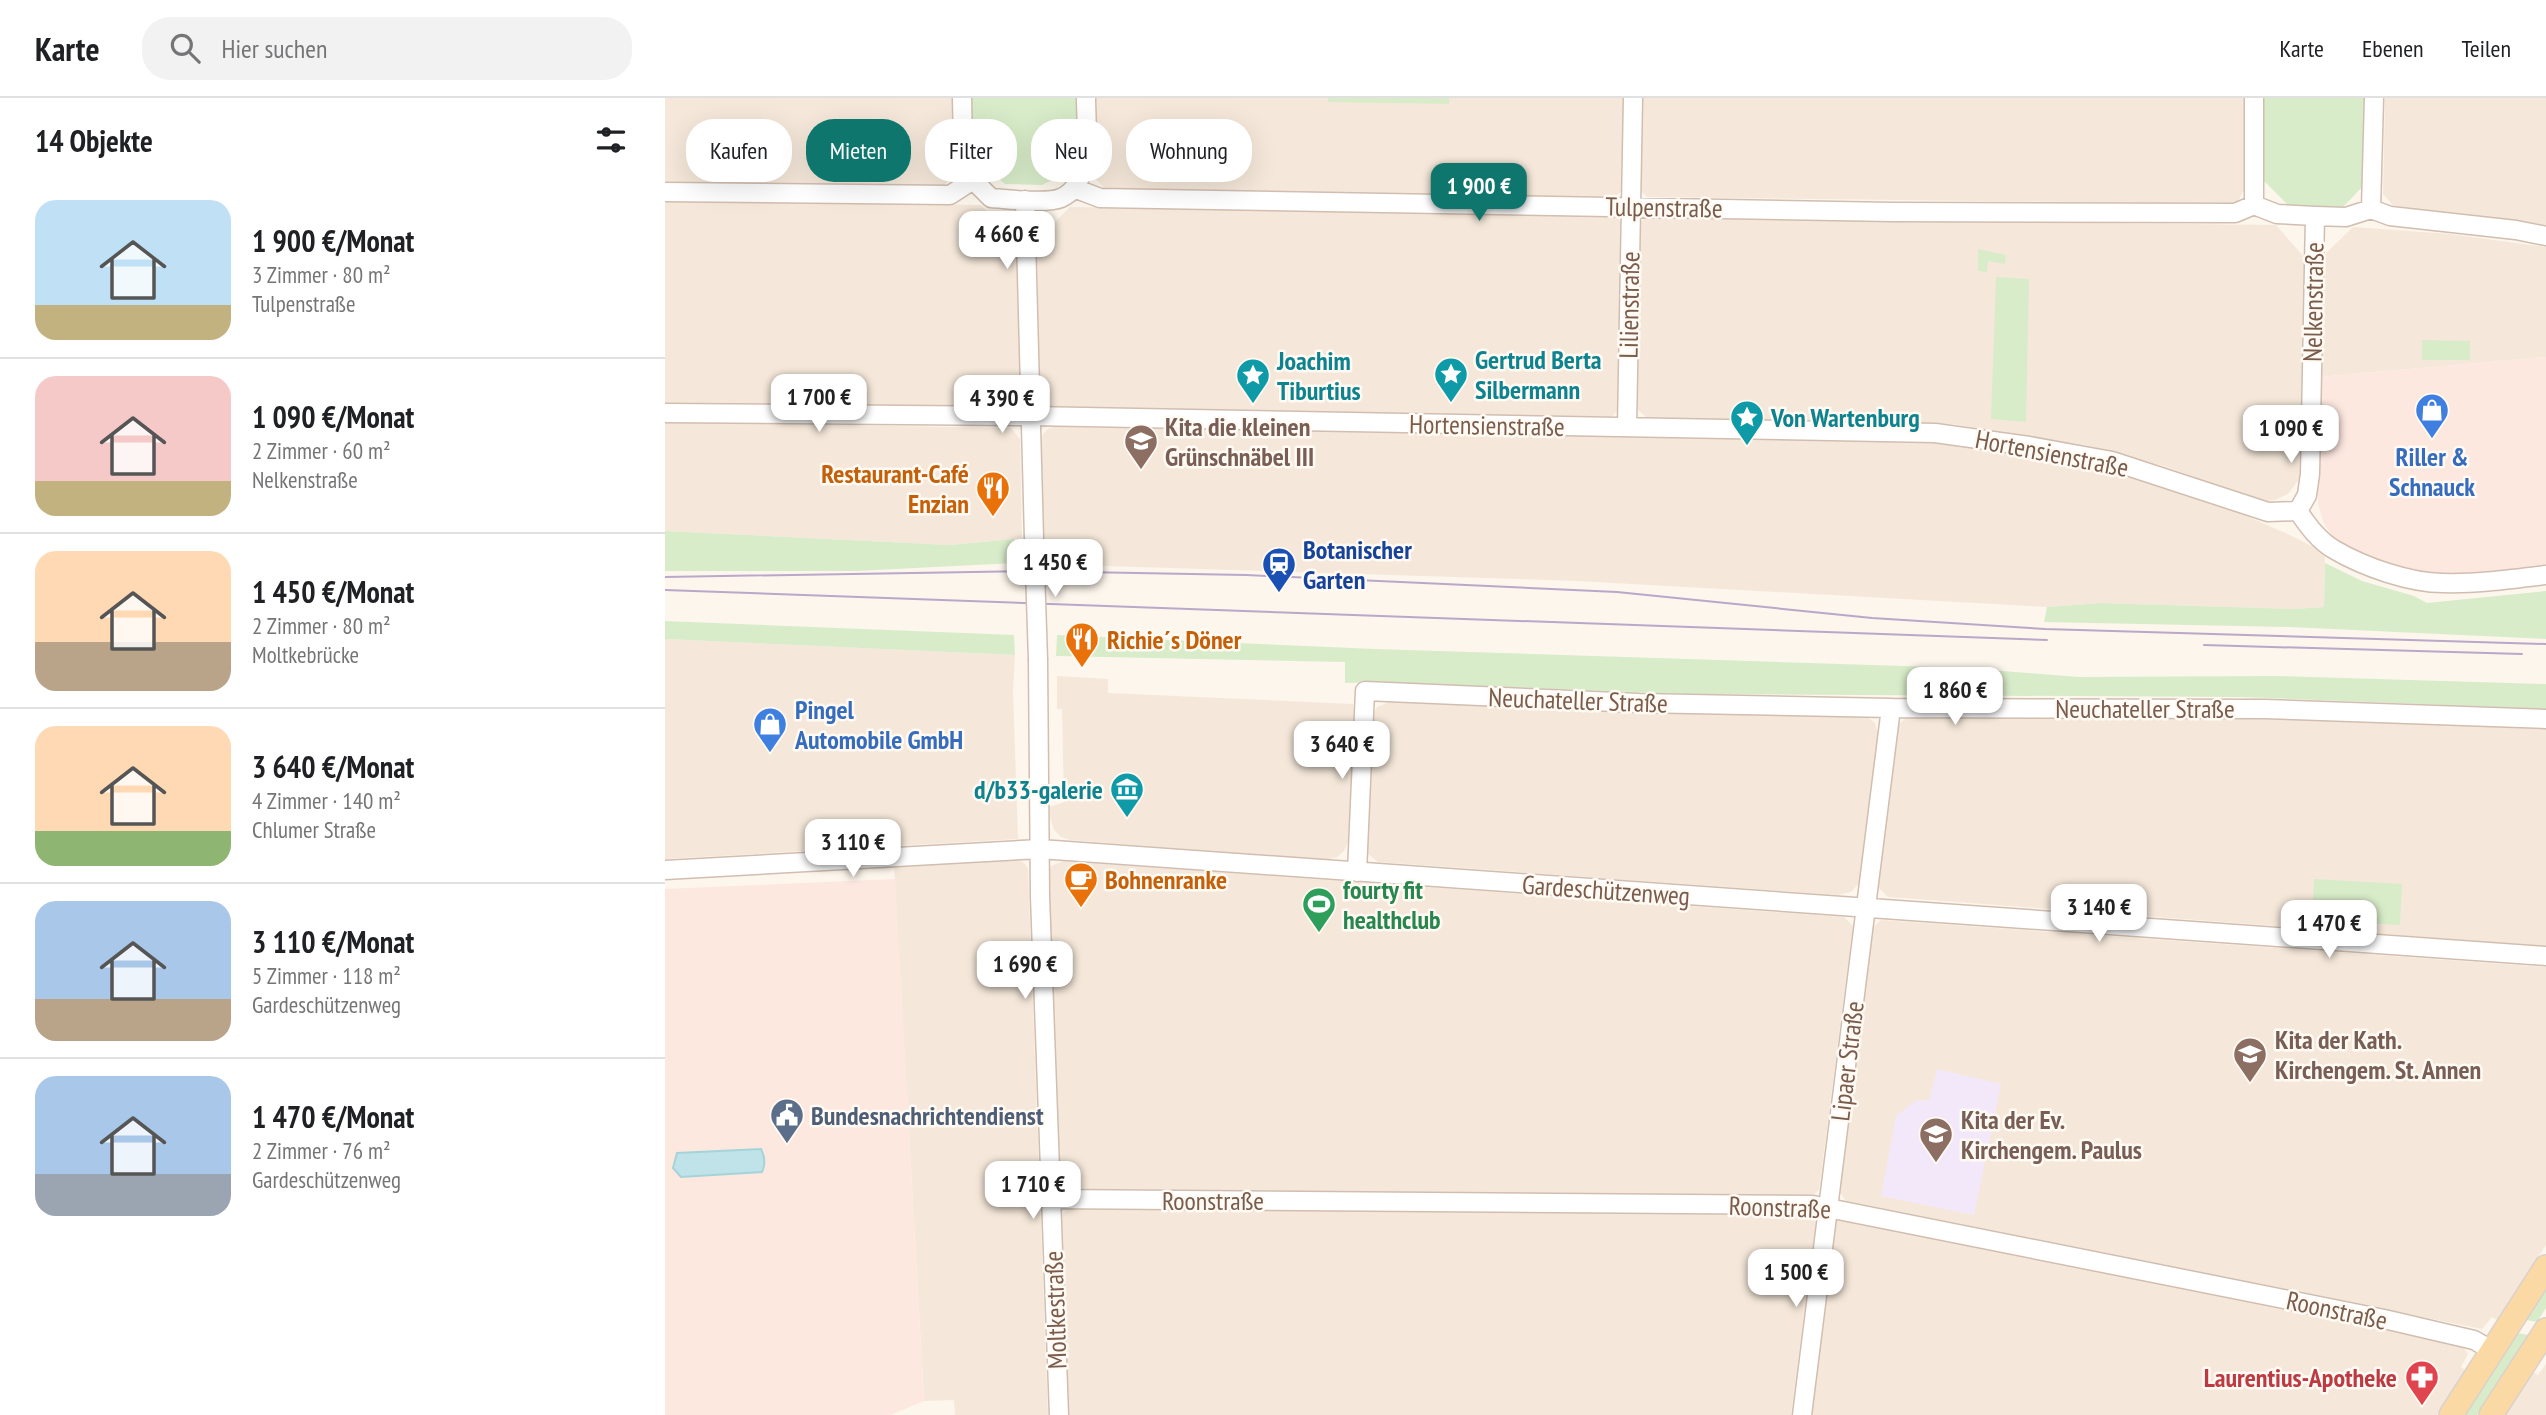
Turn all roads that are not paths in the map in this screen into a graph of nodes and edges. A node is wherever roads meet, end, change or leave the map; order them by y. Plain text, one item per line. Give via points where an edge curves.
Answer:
1 (962, 98) edge
2 (1086, 98) edge
3 (1633, 98) edge
4 (2254, 98) edge
5 (2374, 98) edge
6 (962, 119) edge
7 (970, 182) edge
8 (975, 182) edge
9 (1074, 188) junction
10 (665, 192) edge
11 (1025, 200) junction
12 (2253, 205) junction
13 (1630, 206) junction
14 (2371, 209) junction
15 (2315, 216) junction
16 (2546, 236) edge
17 (665, 413) edge
18 (1030, 416) junction
19 (1627, 427) junction
20 (2298, 511) junction
21 (2546, 575) edge
22 (1891, 708) junction
23 (2546, 719) edge
24 (1040, 849) junction
25 (665, 870) edge
26 (1357, 872) junction
27 (1866, 908) junction
28 (2546, 956) edge
29 (1051, 1199) junction
30 (1828, 1207) junction
31 (2546, 1268) edge
32 (2544, 1339) edge
33 (2493, 1351) junction
34 (1059, 1415) edge
35 (1801, 1415) edge
36 (2451, 1415) edge
37 (2491, 1415) edge

1 - 6 street
2 - 9 street via 1087,159
3 - 13 street, Lilienstraße
4 - 12 street
5 - 14 street
7 - 10 street via 950,195
8 - 11 street via 991,198
9 - 11 street via 1061,198
9 - 13 street, Tulpenstraße via 1100,198
11 - 18 street, Moltkestraße
12 - 13 street, Tulpenstraße via 2235,213 2154,214
12 - 15 street via 2277,214
13 - 19 street, Lilienstraße
14 - 15 street via 2346,216
14 - 16 street via 2390,216
15 - 20 street, Nelkenstraße via 2311,474
17 - 18 street, Hortensienstraße
18 - 19 street, Hortensienstraße
18 - 24 street, Moltkestraße, bridge
19 - 20 street, Hortensienstraße via 1935,433 2112,461 2268,512
20 - 21 street via 2334,550 2410,579 2441,583
22 - 23 street, Neuchateller Straße via 2245,708
22 - 26 street, Neuchateller Straße via 1366,691
22 - 27 street, Lipaer Straße
24 - 25 street, Gardeschützenweg
24 - 26 street, Gardeschützenweg
24 - 29 street, Moltkestraße
26 - 27 street, Gardeschützenweg
27 - 28 street, Gardeschützenweg
27 - 30 street, Lipaer Straße
29 - 30 street, Roonstraße
29 - 34 street, Moltkestraße
30 - 33 street, Roonstraße via 2384,1319 2474,1340
30 - 35 street, Lipaer Straße
31 - 33 main road
32 - 37 main road
33 - 36 main road

